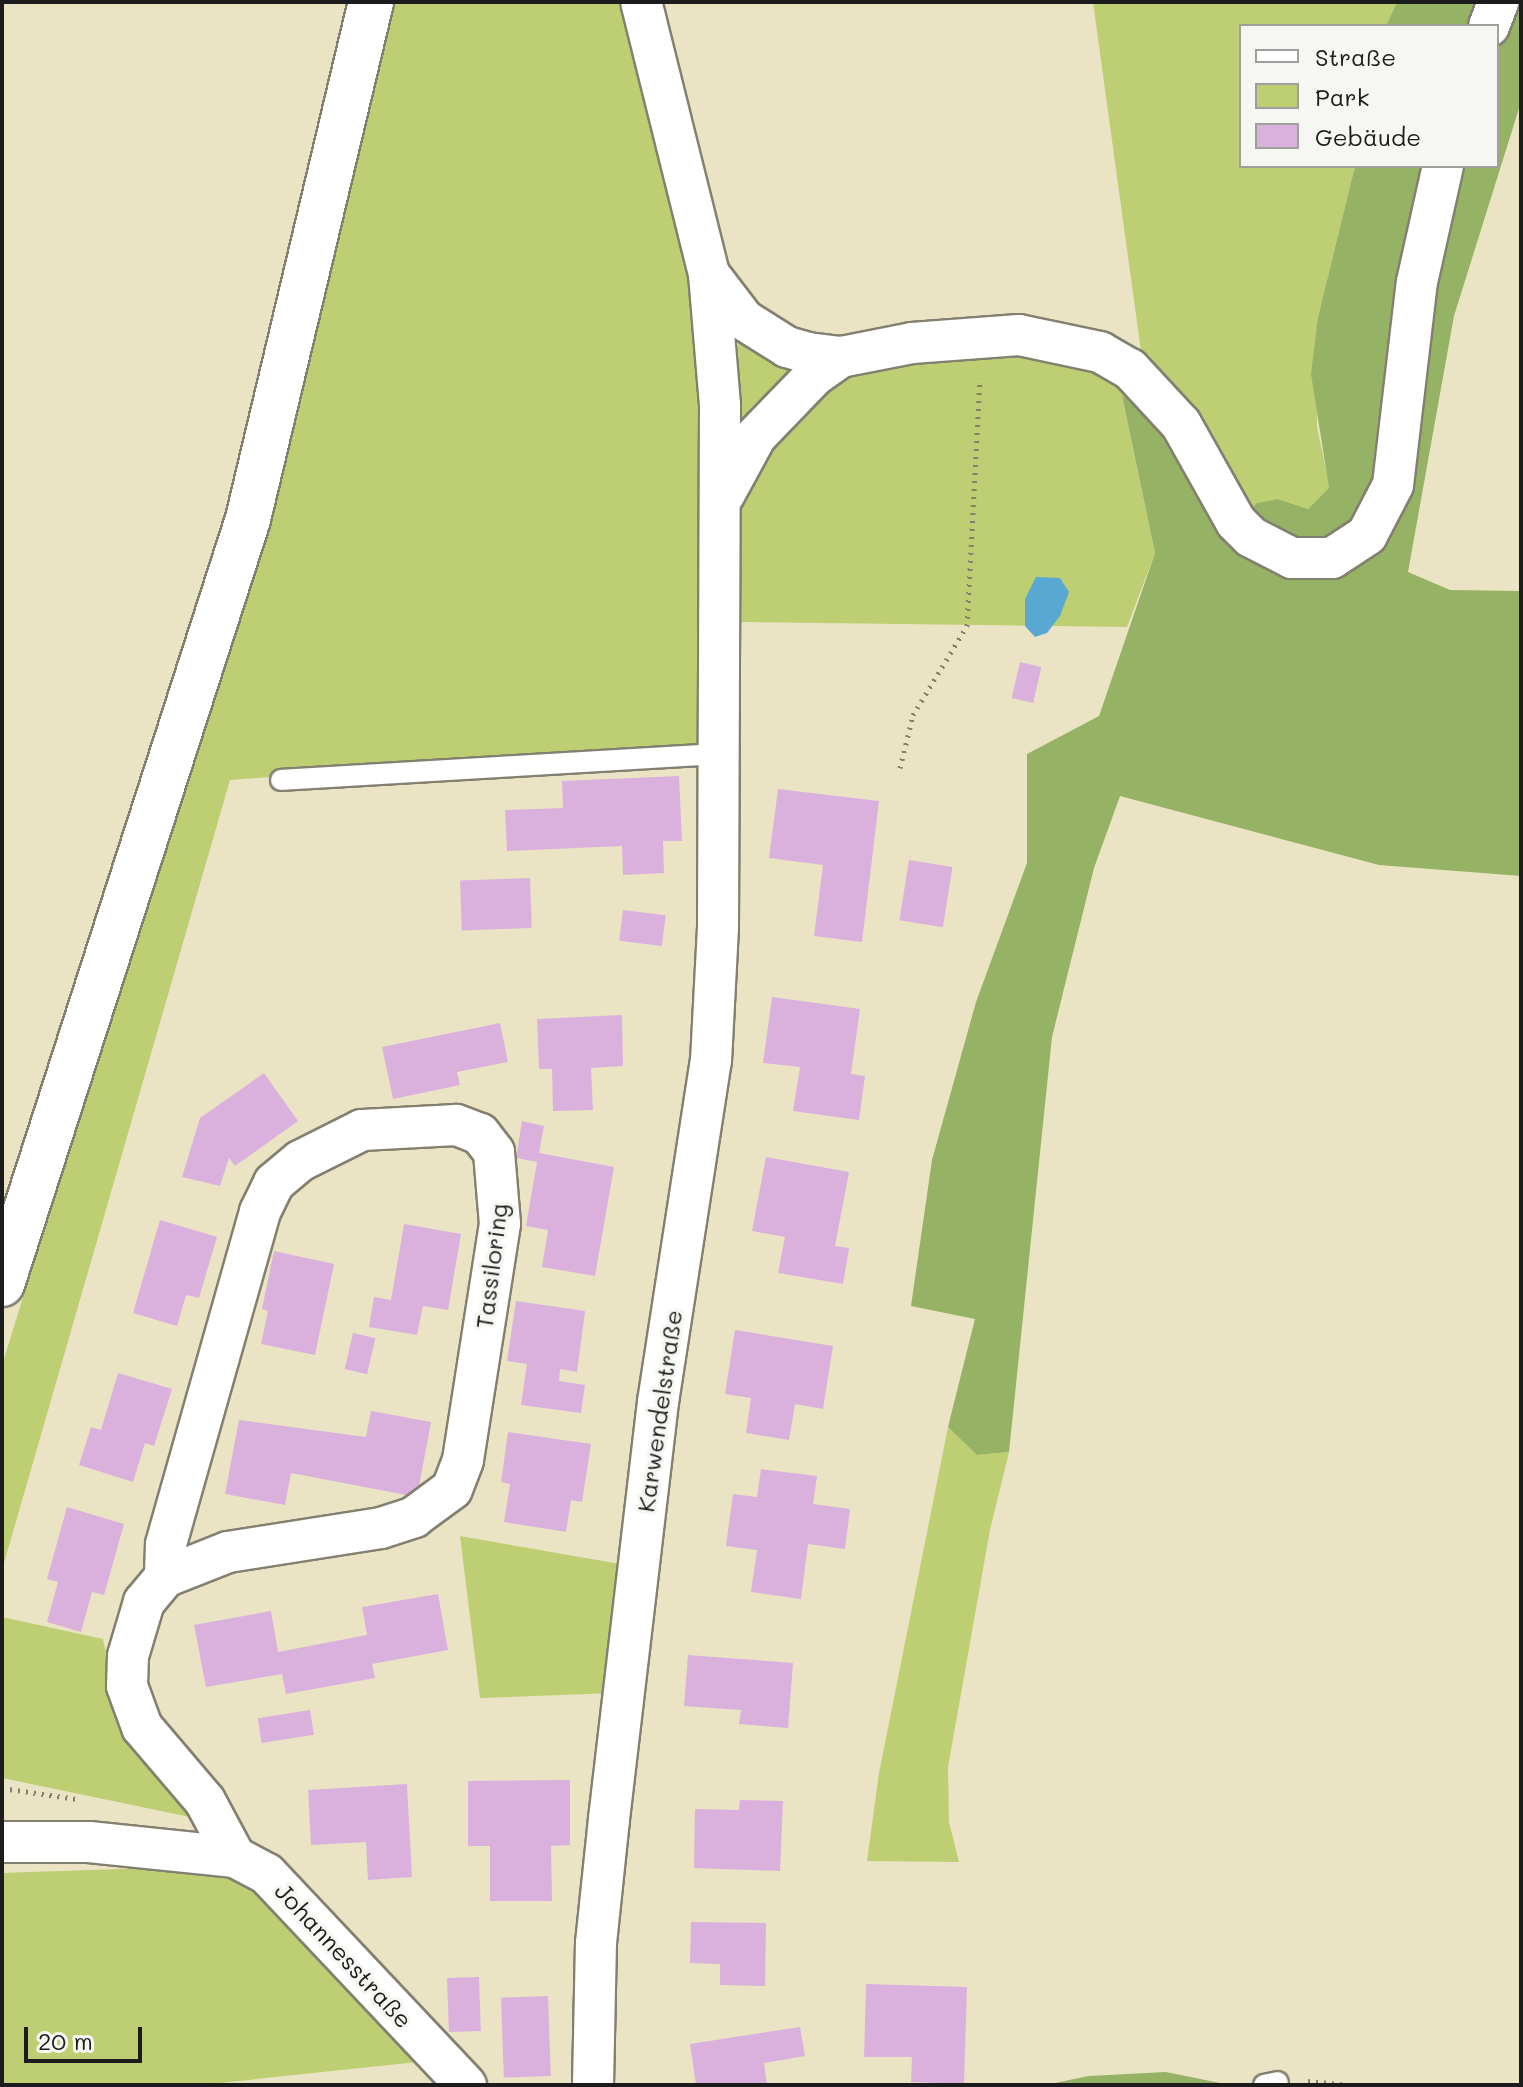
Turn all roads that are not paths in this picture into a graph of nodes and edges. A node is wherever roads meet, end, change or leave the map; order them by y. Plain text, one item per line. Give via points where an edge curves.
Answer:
1 (371, 2) edge
2 (641, 2) edge
3 (1498, 2) edge
4 (1490, 24) edge
5 (1443, 168) edge
6 (709, 274) junction
7 (841, 357) junction
8 (720, 503) junction
9 (717, 745) junction
10 (281, 780) dead end
11 (2, 1284) edge
12 (165, 1577) junction
13 (6, 1840) edge
14 (235, 1857) junction
15 (466, 2085) edge
16 (593, 2085) edge

1 - 11 street via 248,519
2 - 6 street
3 - 4 street
5 - 7 street via 1417,282 1393,485 1367,535 1332,558 1292,558 1251,537 1236,522 1181,424 1130,369 1066,342 1019,335 971,338
6 - 7 street via 725,301 769,338 808,353
6 - 8 street, Karwendelstraße via 720,405
7 - 8 street via 815,375 756,436
8 - 9 street, Karwendelstraße
9 - 10 lane
9 - 16 street, Karwendelstraße via 718,927 711,1061 658,1402 609,1819 596,1943
12 - 12 street, Tassiloring via 166,1545 260,1212 274,1183 335,1139 362,1130 456,1125 480,1134 494,1152 500,1224 463,1460 452,1489 414,1517 381,1528 228,1552
12 - 14 street, Tassiloring via 133,1625 127,1686 142,1727 205,1801
13 - 14 street, Johannesstraße
14 - 15 street, Johannesstraße via 267,1874

